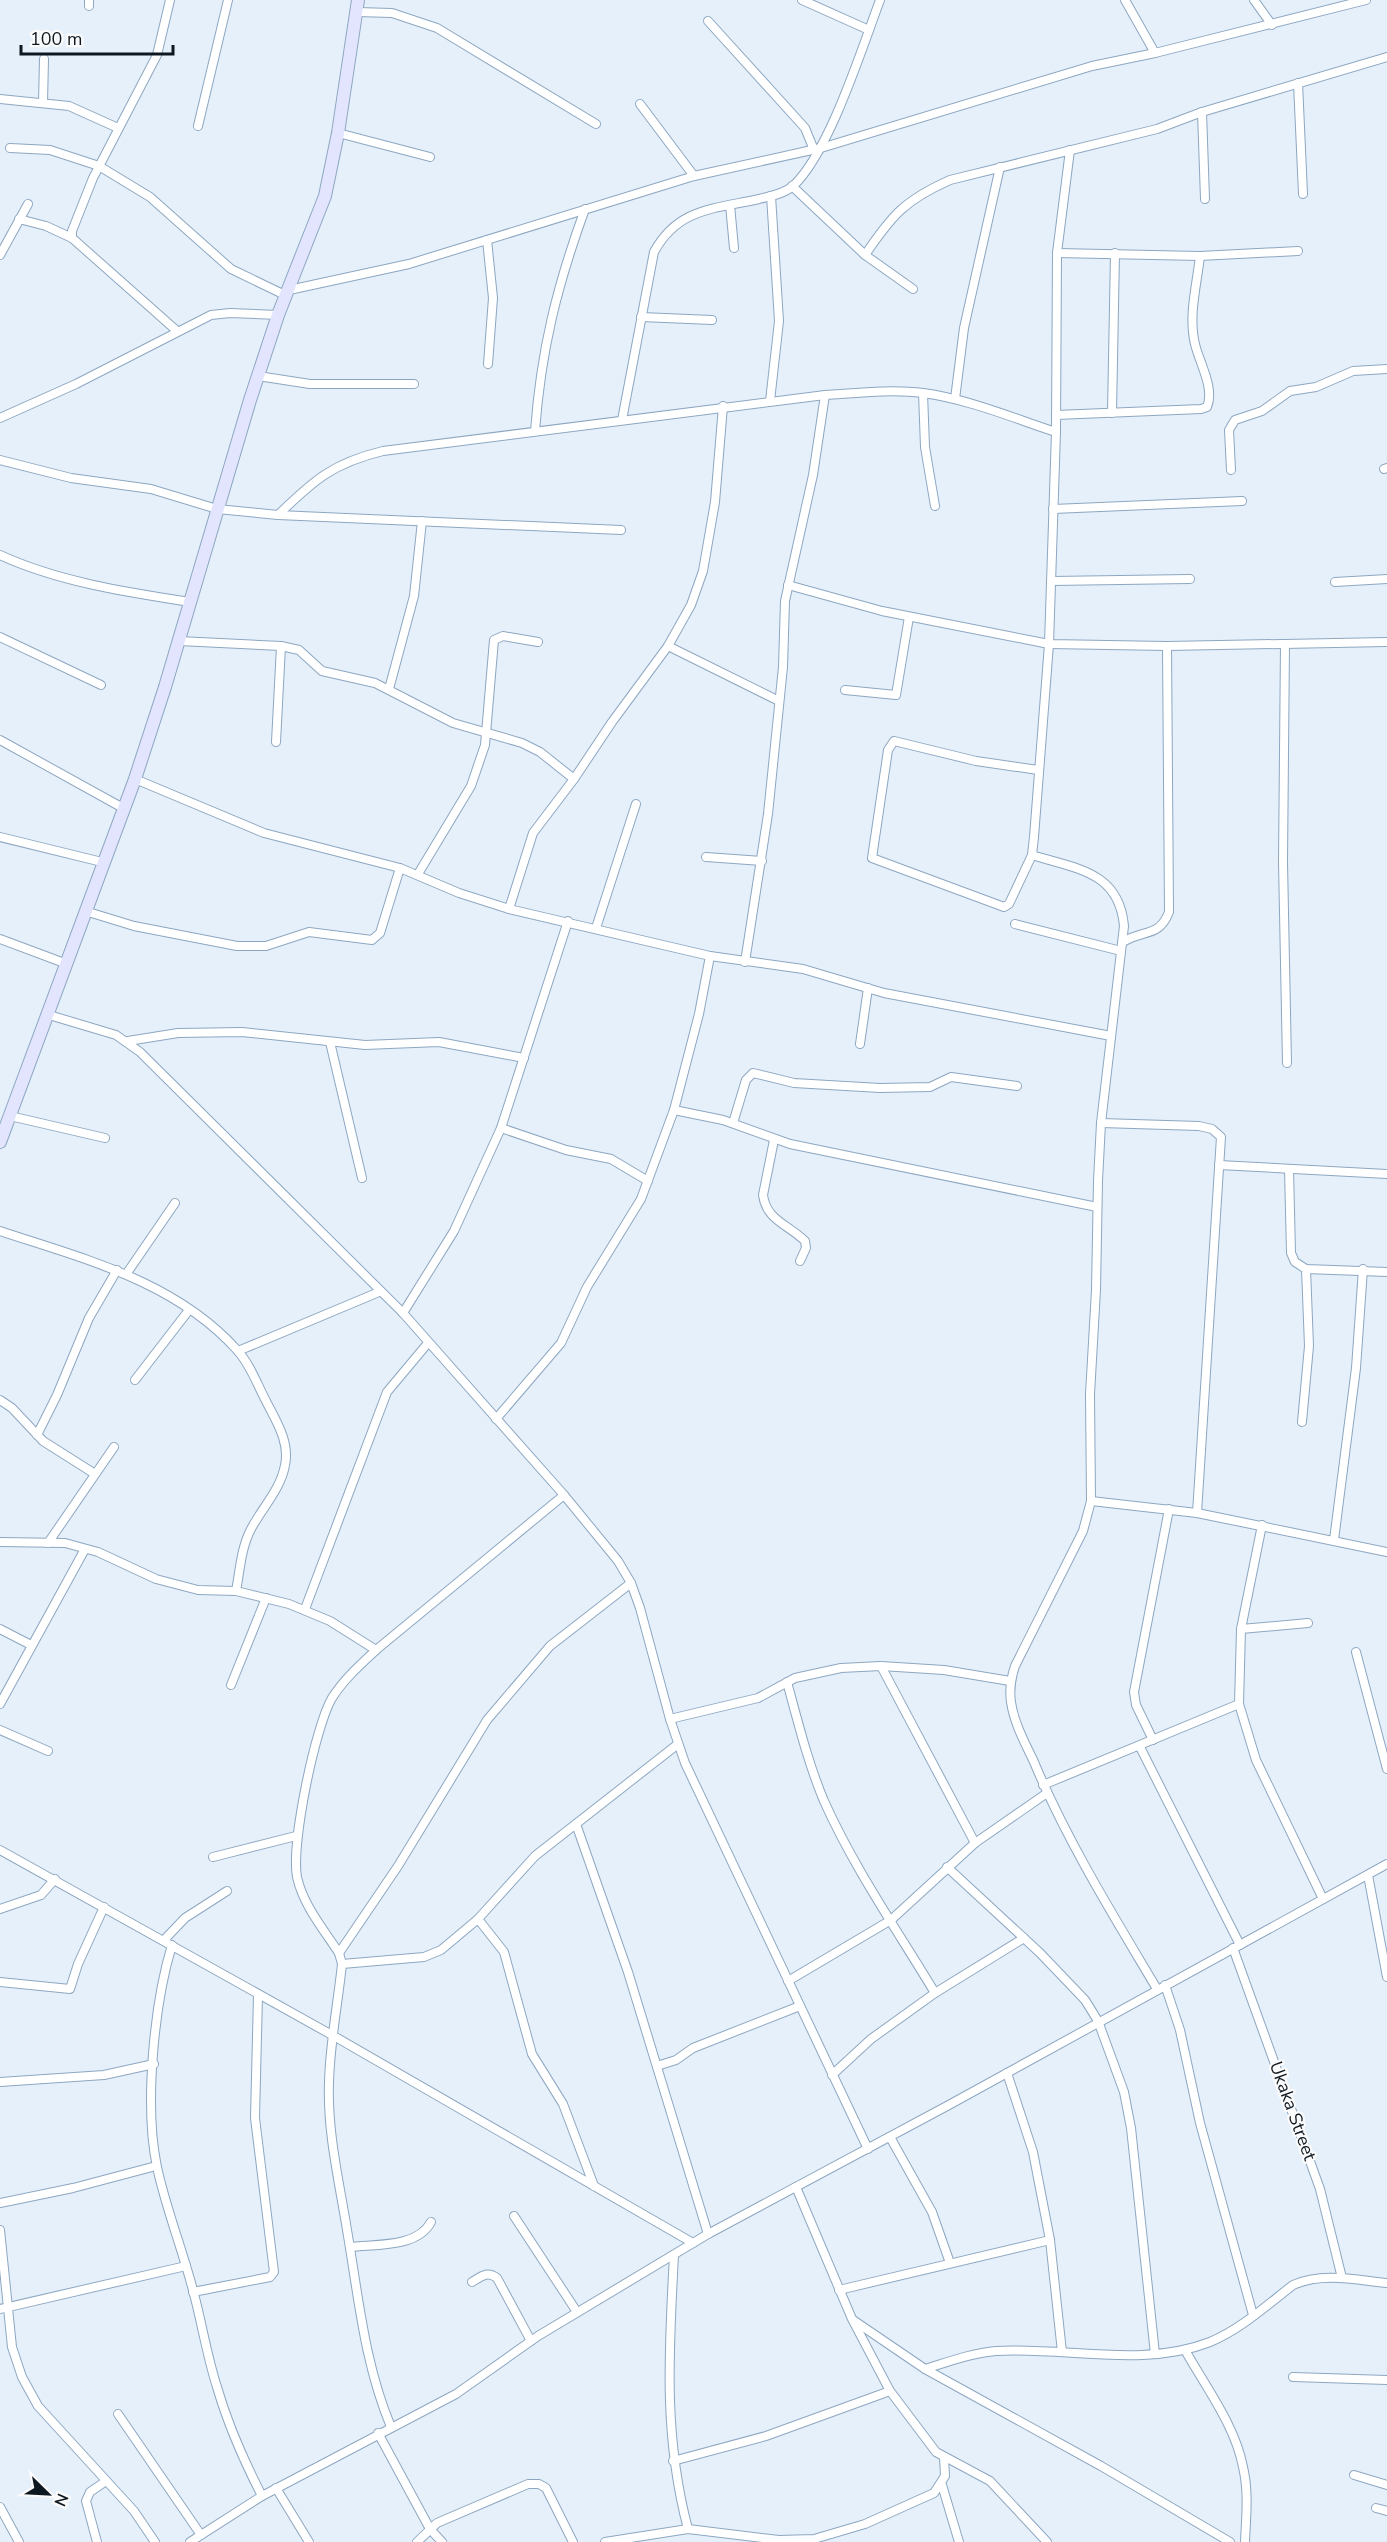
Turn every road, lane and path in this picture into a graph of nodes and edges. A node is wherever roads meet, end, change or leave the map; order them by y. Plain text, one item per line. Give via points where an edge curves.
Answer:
1 (170, 0) edge
2 (228, 0) edge
3 (802, 0) edge
4 (880, 0) edge
5 (1125, 0) edge
6 (1254, 0) edge
7 (1366, 0) edge
8 (357, 6) edge
9 (708, 21) dead end
10 (1272, 25) junction
11 (869, 30) junction
12 (1155, 53) junction
13 (1387, 57) edge
14 (44, 59) dead end
15 (1298, 83) junction
16 (0, 99) edge
17 (43, 103) junction
18 (640, 104) dead end
19 (1202, 112) junction
20 (596, 124) dead end
21 (198, 126) dead end
22 (118, 128) junction
23 (338, 133) junction
24 (10, 148) dead end
25 (818, 149) junction
26 (1070, 150) junction
27 (430, 157) dead end
28 (99, 166) junction
29 (1000, 167) junction
30 (694, 176) junction
31 (792, 186) junction
32 (1303, 194) dead end
33 (771, 196) junction
34 (1205, 199) dead end
35 (28, 204) dead end
36 (730, 205) junction
37 (585, 209) junction
38 (19, 219) junction
39 (72, 238) junction
40 (487, 240) junction
41 (3, 241) edge
42 (734, 248) dead end
43 (1298, 251) dead end
44 (1115, 253) junction
45 (1057, 254) junction
46 (0, 255) edge
47 (865, 255) junction
48 (1200, 256) junction
49 (913, 289) dead end
50 (288, 293) junction
51 (278, 315) junction
52 (641, 317) junction
53 (712, 320) dead end
54 (177, 331) junction
55 (488, 364) dead end
56 (1387, 369) edge
57 (258, 376) junction
58 (414, 384) dead end
59 (923, 393) junction
60 (825, 394) junction
61 (955, 399) junction
62 (770, 401) junction
63 (723, 406) junction
64 (1112, 413) junction
65 (1056, 415) junction
66 (0, 418) edge
67 (622, 420) junction
68 (535, 431) junction
69 (1056, 432) junction
70 (0, 460) edge
71 (1231, 470) dead end
72 (1242, 501) dead end
73 (935, 506) dead end
74 (217, 509) junction
75 (1053, 509) junction
76 (278, 514) junction
77 (422, 521) junction
78 (621, 530) dead end
79 (0, 555) edge
80 (1190, 579) dead end
81 (1387, 579) edge
82 (1051, 581) junction
83 (1335, 582) dead end
84 (788, 585) junction
85 (190, 602) junction
86 (909, 617) junction
87 (0, 637) edge
88 (179, 641) junction
89 (538, 642) dead end
90 (1387, 642) edge
91 (1049, 644) junction
92 (1285, 644) junction
93 (281, 645) junction
94 (668, 646) junction
95 (1167, 646) junction
96 (101, 685) dead end
97 (389, 689) junction
98 (845, 690) dead end
99 (779, 701) junction
100 (487, 732) junction
101 (0, 740) edge
102 (276, 742) dead end
103 (1038, 770) junction
104 (135, 778) junction
105 (574, 779) junction
106 (636, 804) dead end
107 (123, 808) junction
108 (0, 837) edge
109 (1032, 855) junction
110 (706, 857) dead end
111 (762, 861) junction
112 (102, 862) junction
113 (400, 868) junction
114 (418, 874) junction
115 (509, 909) junction
116 (85, 911) junction
117 (568, 921) junction
118 (1015, 924) dead end
119 (596, 928) junction
120 (0, 939) edge
121 (1122, 946) junction
122 (710, 956) junction
123 (745, 962) junction
124 (67, 964) junction
125 (867, 988) junction
126 (49, 1015) junction
127 (1111, 1036) junction
128 (128, 1041) junction
129 (330, 1042) junction
130 (861, 1044) dead end
131 (524, 1058) junction
132 (1287, 1063) dead end
133 (1017, 1086) dead end
134 (674, 1110) junction
135 (10, 1116) junction
136 (733, 1123) junction
137 (1101, 1123) junction
138 (501, 1128) junction
139 (105, 1138) dead end
140 (0, 1139) edge
141 (774, 1140) junction
142 (1219, 1165) junction
143 (1288, 1169) junction
144 (1387, 1174) edge
145 (362, 1178) dead end
146 (648, 1181) junction
147 (175, 1203) dead end
148 (1098, 1207) junction
149 (0, 1231) edge
150 (800, 1262) dead end
151 (1306, 1269) junction
152 (1362, 1269) junction
153 (117, 1270) junction
154 (1387, 1272) edge
155 (127, 1273) junction
156 (380, 1292) junction
157 (189, 1310) junction
158 (403, 1313) junction
159 (428, 1343) junction
160 (238, 1351) junction
161 (135, 1380) dead end
162 (0, 1400) edge
163 (496, 1419) junction
164 (1302, 1422) dead end
165 (37, 1435) junction
166 (114, 1447) dead end
167 (95, 1474) junction
168 (564, 1495) junction
169 (1091, 1500) junction
170 (1169, 1509) junction
171 (1197, 1513) junction
172 (1262, 1525) junction
173 (1334, 1540) junction
174 (0, 1542) edge
175 (48, 1543) junction
176 (85, 1549) junction
177 (1387, 1552) edge
178 (631, 1583) junction
179 (236, 1591) junction
180 (266, 1598) junction
181 (305, 1609) junction
182 (1308, 1623) dead end
183 (0, 1629) edge
184 (1241, 1629) junction
185 (31, 1645) junction
186 (376, 1650) junction
187 (1356, 1652) dead end
188 (880, 1666) junction
189 (1010, 1681) junction
190 (787, 1682) junction
191 (231, 1685) dead end
192 (0, 1704) edge
193 (1239, 1704) junction
194 (670, 1719) junction
195 (0, 1730) edge
196 (1153, 1740) junction
197 (678, 1744) junction
198 (1140, 1747) junction
199 (48, 1751) dead end
200 (1387, 1769) edge
201 (1045, 1789) junction
202 (576, 1824) junction
203 (296, 1836) junction
204 (975, 1843) junction
205 (0, 1850) edge
206 (213, 1857) dead end
207 (1387, 1864) edge
208 (947, 1868) junction
209 (1368, 1875) junction
210 (55, 1879) junction
211 (227, 1891) dead end
212 (1323, 1899) junction
213 (104, 1907) junction
214 (0, 1909) edge
215 (478, 1919) junction
216 (891, 1920) junction
217 (1024, 1938) junction
218 (168, 1943) junction
219 (1237, 1946) junction
220 (339, 1953) junction
221 (342, 1964) junction
222 (1387, 1977) edge
223 (788, 1981) junction
224 (0, 1982) edge
225 (1161, 1987) junction
226 (935, 1993) junction
227 (258, 1995) junction
228 (800, 2006) junction
229 (1098, 2021) junction
230 (332, 2035) junction
231 (154, 2064) junction
232 (657, 2066) junction
233 (1007, 2073) junction
234 (832, 2075) junction
235 (0, 2082) edge
236 (890, 2137) junction
237 (868, 2149) junction
238 (156, 2166) junction
239 (594, 2186) junction
240 (796, 2187) junction
241 (0, 2203) edge
242 (514, 2216) dead end
243 (431, 2222) dead end
244 (0, 2230) edge
245 (708, 2234) junction
246 (1050, 2240) junction
247 (693, 2243) junction
248 (350, 2247) junction
249 (674, 2254) junction
250 (950, 2263) junction
251 (186, 2266) junction
252 (1342, 2278) junction
253 (472, 2282) dead end
254 (1387, 2283) edge
255 (839, 2290) junction
256 (193, 2292) junction
257 (4, 2308) edge
258 (577, 2312) junction
259 (1253, 2315) junction
260 (852, 2319) junction
261 (531, 2341) junction
262 (1185, 2350) junction
263 (1062, 2352) junction
264 (1155, 2354) junction
265 (925, 2369) junction
266 (1293, 2377) dead end
267 (1387, 2380) edge
268 (890, 2391) junction
269 (118, 2414) dead end
270 (392, 2427) junction
271 (378, 2433) junction
272 (944, 2457) junction
273 (673, 2461) junction
274 (1354, 2475) dead end
275 (106, 2481) junction
276 (942, 2485) junction
277 (1387, 2485) edge
278 (276, 2488) junction
279 (262, 2496) junction
280 (0, 2507) edge
281 (1376, 2508) dead end
282 (1387, 2511) edge
283 (430, 2529) junction
284 (688, 2529) junction
285 (201, 2535) junction
286 (779, 2541) edge
287 (19, 2542) edge
288 (97, 2542) edge
289 (155, 2542) edge
290 (190, 2542) edge
291 (309, 2542) edge
292 (417, 2542) edge
293 (442, 2542) edge
294 (573, 2542) edge
295 (605, 2542) edge
296 (959, 2542) edge
297 (1047, 2542) edge
298 (1230, 2542) edge
299 (1245, 2542) edge

1 - 22 street via 157,55
2 - 21 street
3 - 11 street
4 - 11 street
5 - 12 street
6 - 10 street
7 - 10 street
8 - 20 street via 437,28
8 - 23 street
9 - 25 street via 805,128
10 - 12 street
11 - 25 street
12 - 25 street via 1081,69
13 - 15 street
14 - 17 street
15 - 19 street
15 - 32 street
16 - 17 street
17 - 22 street via 69,106
18 - 30 street
19 - 26 street via 1157,129
19 - 34 street
22 - 28 street
23 - 27 street
23 - 50 street via 325,196
24 - 28 street via 50,150
25 - 30 street
25 - 31 street
26 - 29 street
26 - 45 street
28 - 39 street
28 - 50 street via 150,197 231,269
29 - 47 street via 950,180 920,193 885,224
29 - 61 street via 966,318
30 - 37 street
31 - 33 street
31 - 47 street
33 - 36 street
33 - 62 street via 778,321
35 - 38 street
36 - 42 street
36 - 52 street via 694,214 675,223 663,236 654,252
37 - 40 street
37 - 68 street via 556,295 541,362
38 - 39 street
38 - 41 street
39 - 54 street
40 - 50 street
40 - 55 street via 493,298
41 - 46 street
43 - 48 street
44 - 45 street
44 - 48 street
44 - 64 street
45 - 65 street
47 - 49 street
48 - 64 street via 1192,325 1209,391 1207,407
50 - 51 street
51 - 54 street via 211,315
51 - 57 street
52 - 53 street
52 - 67 street
54 - 66 street via 76,384
56 - 71 street via 1353,370 1316,387 1290,391 1262,411 1235,420 1229,430
57 - 58 street via 310,384
57 - 74 street
59 - 60 street
59 - 61 street
59 - 73 street via 925,447
60 - 62 street
60 - 84 street via 813,475
61 - 69 street
62 - 63 street
63 - 67 street
63 - 94 street via 715,502 703,571 691,605
64 - 65 street
65 - 69 street
67 - 68 street
68 - 76 street via 356,458 310,484
69 - 75 street
70 - 74 street via 71,478 151,489
72 - 75 street
74 - 76 street
74 - 85 street
75 - 82 street
76 - 77 street
77 - 78 street
77 - 97 street via 414,596
79 - 85 street via 38,570
80 - 82 street
81 - 83 street
82 - 91 street
84 - 86 street
84 - 99 street
85 - 88 street
86 - 91 street
86 - 98 street via 896,694
87 - 96 street
88 - 93 street
88 - 104 street
89 - 100 street via 503,636 494,640
90 - 92 street
91 - 95 street
91 - 103 street
92 - 95 street
92 - 132 street via 1283,862
93 - 97 street via 299,650 322,671
93 - 102 street
94 - 99 street
94 - 105 street
95 - 121 street via 1169,912 1164,924 1154,932 1136,934
97 - 100 street via 437,717
99 - 111 street
100 - 105 street via 540,752
100 - 114 street via 471,786
101 - 107 street
103 - 109 street
103 - 109 street via 976,761 894,741 888,750 872,854 876,861 1005,907
104 - 107 street
104 - 113 street via 264,833
105 - 115 street via 534,833
106 - 119 street
107 - 112 street
108 - 112 street
109 - 121 street via 1095,875 1111,888 1122,906
110 - 111 street
111 - 123 street
112 - 116 street
113 - 114 street
113 - 116 street via 380,933 372,940 309,932 266,946 237,946 134,926
114 - 115 street via 459,893
115 - 117 street
116 - 124 street
117 - 119 street
117 - 131 street
118 - 121 street
119 - 122 street
120 - 124 street
121 - 127 street
122 - 123 street
122 - 134 street
123 - 125 street via 803,969
124 - 126 street
125 - 127 street
125 - 130 street
126 - 128 street
126 - 135 street
127 - 137 street
128 - 129 street via 166,1034 242,1032
128 - 156 street
129 - 131 street via 439,1042
129 - 145 street
131 - 138 street
133 - 136 street via 951,1077 930,1087 880,1088 794,1083 753,1073 746,1080
134 - 136 street
134 - 146 street
135 - 139 street
135 - 140 street
136 - 141 street
137 - 142 street via 1212,1129 1221,1137
137 - 148 street
138 - 146 street via 566,1150 611,1159
138 - 158 street via 454,1231
141 - 148 street
141 - 150 street via 764,1203 774,1219 805,1241
142 - 143 street
142 - 171 street
143 - 144 street
143 - 151 street via 1292,1253 1294,1262
146 - 163 street via 587,1287 561,1343
147 - 155 street
148 - 169 street via 1090,1394
149 - 153 street
151 - 152 street
151 - 164 street via 1310,1346
152 - 154 street
152 - 173 street via 1356,1368
153 - 155 street
153 - 165 street via 89,1318
155 - 157 street
156 - 158 street
156 - 160 street
157 - 160 street
157 - 161 street
158 - 159 street
159 - 163 street
159 - 181 street via 387,1392
160 - 179 street via 281,1430 286,1464 245,1544
162 - 165 street
163 - 168 street
165 - 167 street
166 - 167 street
167 - 175 street
168 - 178 street
168 - 186 street
169 - 170 street
169 - 189 street via 1083,1530
170 - 171 street
170 - 196 street via 1134,1692
171 - 172 street
172 - 173 street
172 - 184 street
173 - 177 street
174 - 175 street
175 - 176 street
176 - 179 street via 156,1579 198,1590
176 - 185 street
178 - 194 street
178 - 220 street via 550,1646 487,1720 398,1866
179 - 180 street
180 - 181 street
180 - 191 street
181 - 186 street
182 - 184 street
183 - 185 street
184 - 193 street
185 - 192 street
186 - 203 street via 349,1676 321,1720
187 - 200 street
188 - 189 street via 944,1670
188 - 190 street via 841,1668
188 - 204 street
189 - 201 street via 1014,1717
190 - 194 street via 758,1698
190 - 216 street via 824,1800 851,1856
193 - 196 street
193 - 212 street via 1256,1760
194 - 197 street
195 - 199 street
196 - 198 street
197 - 202 street
197 - 223 street
198 - 201 street
198 - 219 street, Ukaka Street
201 - 204 street
201 - 225 street via 1105,1900
202 - 215 street via 535,1856
202 - 232 street
203 - 206 street
203 - 220 street via 295,1860 304,1898
204 - 208 street
205 - 210 street
207 - 209 street
208 - 216 street
208 - 217 street
209 - 212 street
209 - 222 street
210 - 213 street
210 - 214 street via 41,1895
211 - 218 street via 185,1918
212 - 219 street
213 - 218 street
213 - 224 street via 70,1989
215 - 221 street via 441,1950 424,1957
215 - 239 street via 504,1952 532,2054 563,2104
216 - 223 street
216 - 226 street
217 - 226 street
217 - 229 street via 1074,1987
218 - 227 street
218 - 231 street
219 - 225 street
219 - 252 street, Ukaka Street via 1320,2188
220 - 221 street
221 - 230 street
223 - 228 street
225 - 229 street
225 - 259 street via 1180,2030 1200,2123
226 - 234 street via 871,2039
227 - 230 street
227 - 256 street via 255,2109 274,2272 270,2277
228 - 232 street
228 - 234 street
229 - 233 street
229 - 264 street via 1124,2092 1131,2128
230 - 239 street
230 - 248 street via 330,2129
231 - 235 street via 104,2075
231 - 238 street
232 - 245 street
233 - 236 street
233 - 246 street via 1033,2152
234 - 237 street
236 - 237 street
236 - 250 street via 932,2212
237 - 240 street
238 - 241 street
238 - 251 street
239 - 247 street
240 - 245 street
240 - 255 street
242 - 258 street
243 - 248 street via 426,2230 403,2241
244 - 257 street
245 - 247 street
246 - 250 street
246 - 263 street
247 - 249 street
248 - 270 street via 362,2329 380,2400
249 - 258 street
249 - 273 street via 669,2346
250 - 255 street
251 - 256 street
251 - 257 street
252 - 254 street
252 - 259 street via 1304,2280
253 - 261 street via 485,2274 497,2278
255 - 260 street
256 - 279 street via 217,2387 241,2454
257 - 275 street via 15,2361 38,2406
258 - 261 street
259 - 262 street via 1232,2331
260 - 265 street
260 - 268 street
261 - 270 street via 473,2383
262 - 264 street
262 - 299 street via 1238,2449 1247,2495
263 - 264 street
263 - 265 street via 996,2351
265 - 298 street
266 - 267 street
268 - 272 street
268 - 273 street via 766,2436
269 - 285 street
270 - 271 street
271 - 278 street
271 - 283 street
272 - 276 street
272 - 297 street via 990,2481
273 - 284 street
274 - 277 street
275 - 288 street via 90,2492 86,2501
275 - 289 street via 134,2511
276 - 286 street via 934,2493 865,2524 814,2539
276 - 296 street
278 - 279 street
278 - 291 street
279 - 285 street
280 - 287 street
281 - 282 street
283 - 292 street
283 - 293 street
283 - 294 street via 528,2484 539,2484 546,2488
284 - 286 street
284 - 295 street
285 - 290 street

